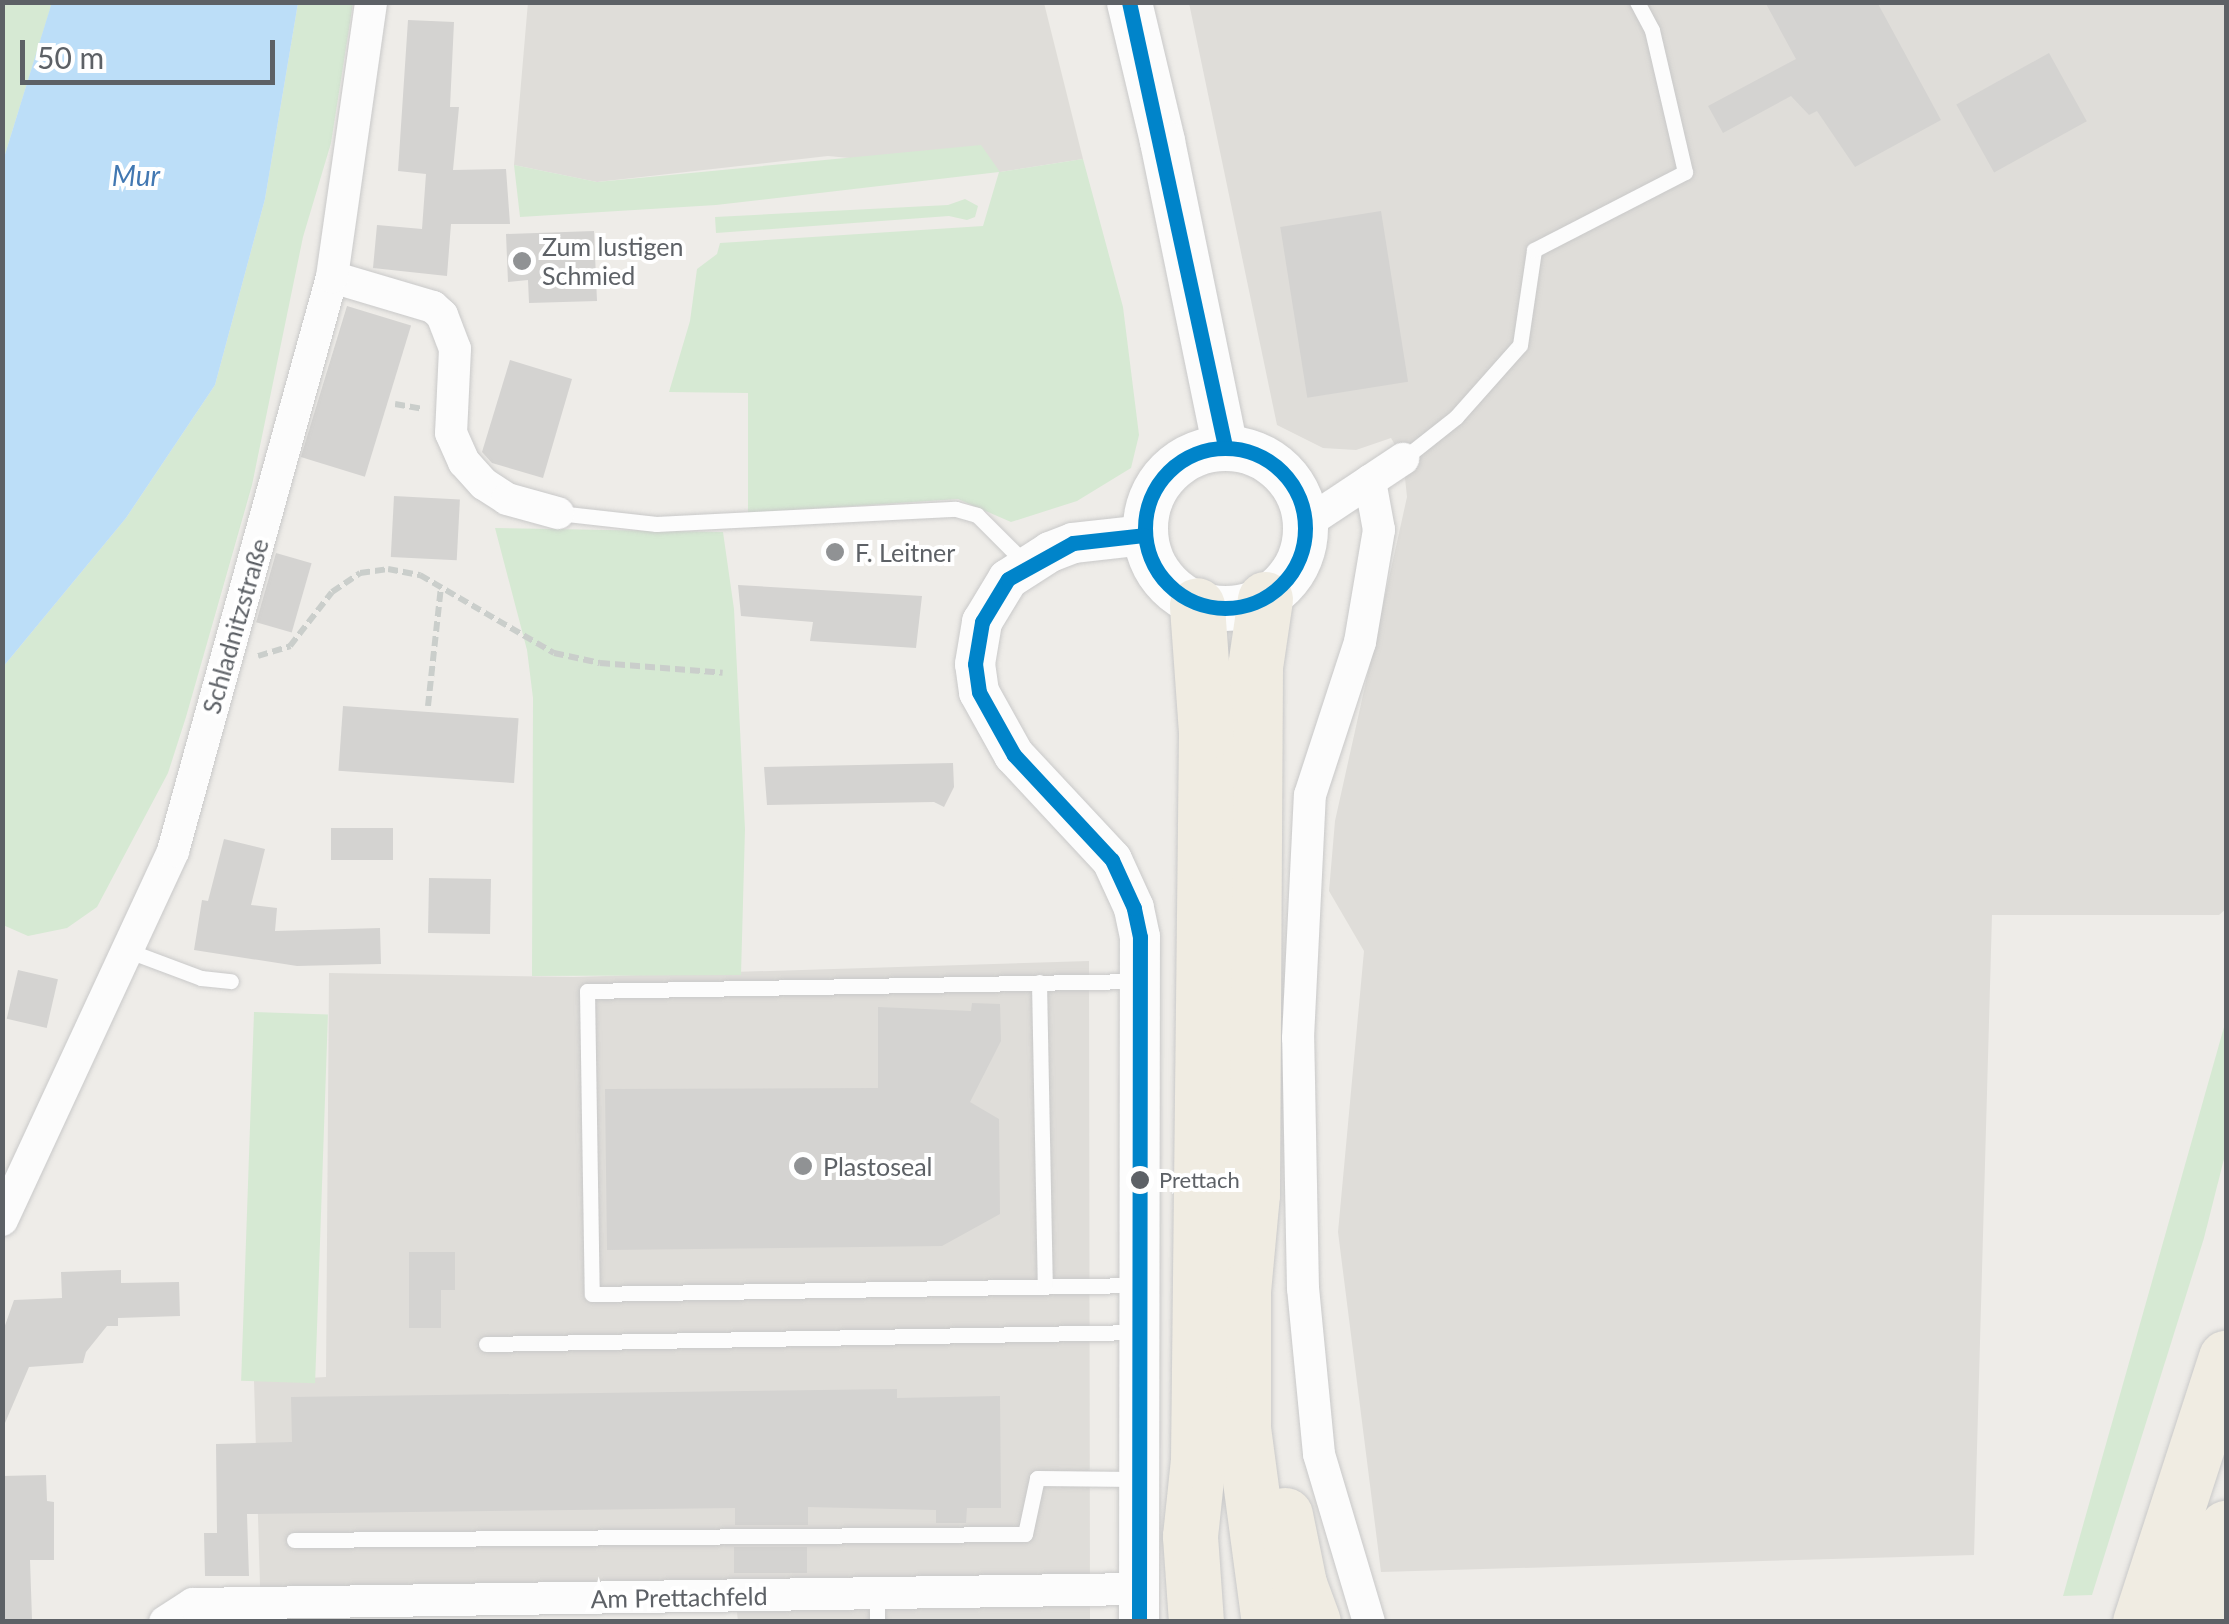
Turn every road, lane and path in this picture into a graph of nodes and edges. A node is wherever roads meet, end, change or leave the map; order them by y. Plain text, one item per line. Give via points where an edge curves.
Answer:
1 (370, 2) edge
2 (1129, 2) edge
3 (1638, 2) edge
4 (332, 277) junction
5 (1225, 447) junction
6 (1403, 459) joint
7 (1370, 481) junction
8 (558, 513) joint
9 (1305, 524) junction
10 (1144, 535) junction
11 (1026, 565) junction
12 (441, 587) junction
13 (1265, 599) junction
14 (1198, 604) junction
15 (228, 651) junction
16 (723, 673) dead end
17 (428, 706) dead end
18 (128, 950) junction
19 (231, 981) dead end
20 (1141, 981) junction
21 (1039, 982) junction
22 (1252, 1194) junction
23 (2, 1220) edge
24 (1139, 1285) junction
25 (1045, 1286) junction
26 (1139, 1332) junction
27 (486, 1344) dead end
28 (2226, 1358) edge
29 (1198, 1460) junction
30 (1136, 1479) junction
31 (2226, 1528) edge
32 (294, 1540) dead end
33 (1138, 1605) edge
34 (877, 1607) edge
35 (166, 1622) edge
36 (1196, 1622) edge
37 (1226, 1622) edge
38 (1269, 1622) edge
39 (1313, 1622) edge
40 (1368, 1622) edge
41 (2140, 1622) edge
42 (2196, 1622) edge

1 - 4 street, Schladnitzstraße
2 - 5 main road
3 - 6 lane via 1652,30 1685,172 1534,250 1520,345 1456,417
4 - 8 street via 442,315 454,348 450,432 464,462 507,499
4 - 15 street, Schladnitzstraße
5 - 9 main road via 1254,452 1279,468 1297,492
5 - 10 main road via 1196,452 1168,470 1148,501
6 - 7 street
7 - 9 street
7 - 40 street via 1380,530 1360,642 1310,795 1298,1038 1303,1288 1319,1454
8 - 11 lane via 656,524 956,508 977,514
9 - 13 main road via 1301,555
10 - 11 street via 1072,544
10 - 14 main road via 1151,562 1171,589
11 - 20 street via 1008,579 982,622 975,664 979,692 1014,755 1125,882 1140,938
12 - 15 path via 420,574 360,573 332,592 290,646 266,657
12 - 16 path via 554,654
12 - 17 path
13 - 14 main road via 1231,609
13 - 22 highway via 1255,666
14 - 29 highway via 1206,732
15 - 18 street, Schladnitzstraße via 173,851
18 - 19 lane via 200,978
18 - 23 street, Schladnitzstraße
20 - 21 lane
20 - 24 street
21 - 25 lane
21 - 25 lane via 587,990 592,1294
22 - 38 highway via 1242,1291 1244,1428
22 - 39 highway via 1278,1482
24 - 25 lane
24 - 26 street
26 - 27 lane
26 - 30 street
28 - 41 highway
29 - 36 highway via 1190,1536
29 - 37 highway
30 - 32 lane via 1037,1478 1024,1534
30 - 33 street
31 - 42 highway
33 - 34 street, Am Prettachfeld
34 - 35 street, Am Prettachfeld via 192,1604

